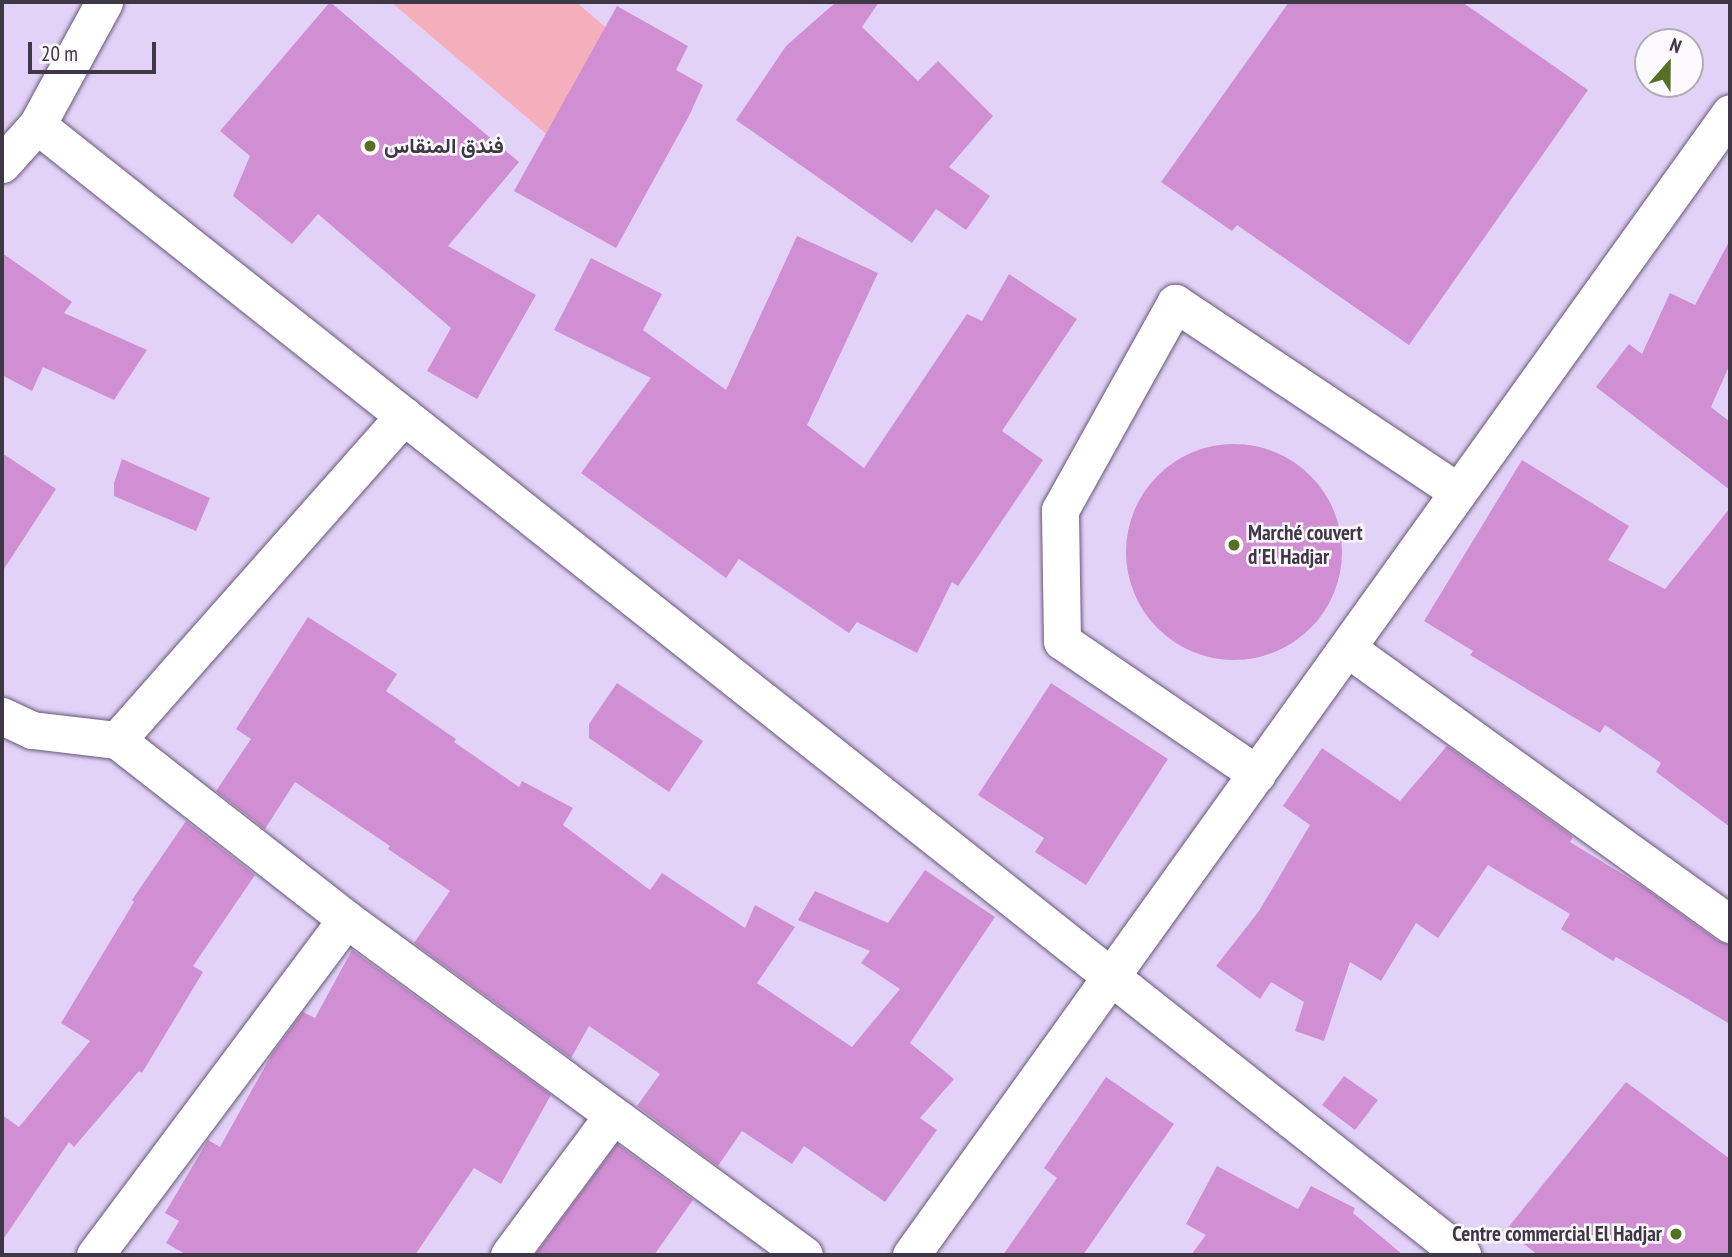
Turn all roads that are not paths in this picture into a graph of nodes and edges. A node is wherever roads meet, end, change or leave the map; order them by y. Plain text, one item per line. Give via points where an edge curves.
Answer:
1 (104, 2) edge
2 (1730, 113) edge
3 (37, 125) junction
4 (2, 164) edge
5 (404, 415) junction
6 (1458, 492) junction
7 (1347, 648) junction
8 (2, 716) edge
9 (117, 740) junction
10 (1257, 774) junction
11 (346, 919) junction
12 (1730, 924) edge
13 (1112, 976) junction
14 (613, 1115) junction
15 (95, 1255) edge
16 (509, 1255) edge
17 (804, 1255) edge
18 (911, 1255) edge
19 (1462, 1255) edge

1 - 3 street
2 - 6 street
3 - 4 street
3 - 5 street
5 - 9 street
5 - 13 street
6 - 7 street
6 - 10 street via 1175,303 1060,510 1062,641
7 - 10 street
7 - 12 street
8 - 9 street via 32,730
9 - 11 street
10 - 13 street
11 - 14 street
11 - 15 street
13 - 18 street
13 - 19 street
14 - 16 street
14 - 17 street

